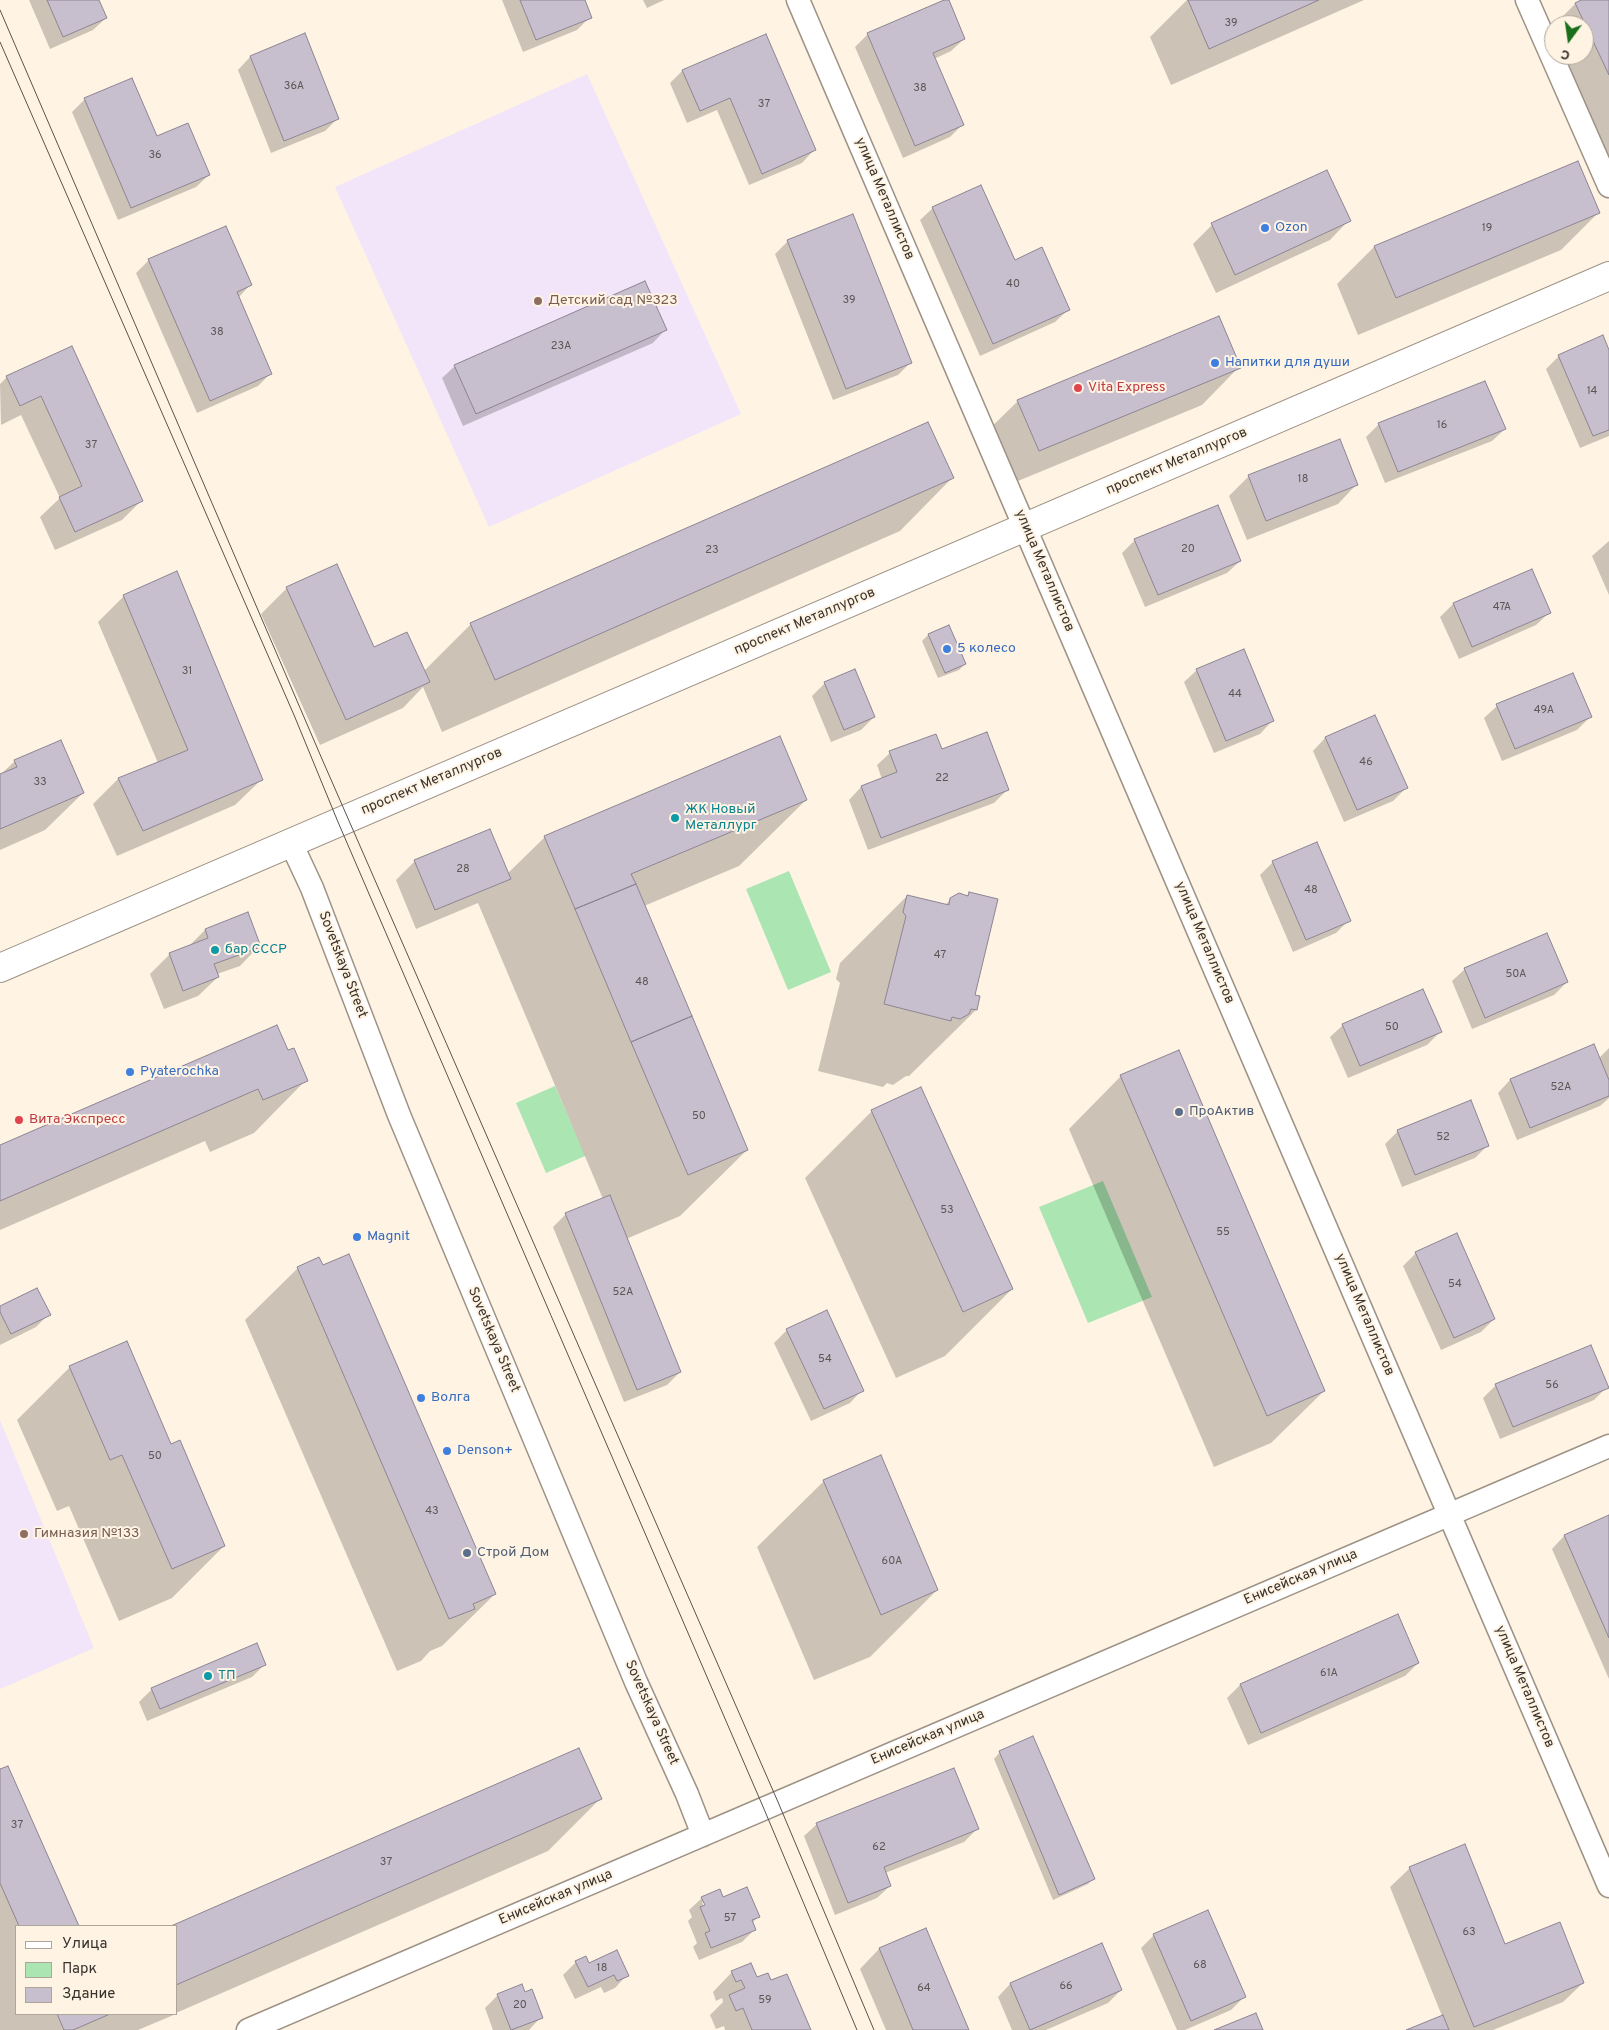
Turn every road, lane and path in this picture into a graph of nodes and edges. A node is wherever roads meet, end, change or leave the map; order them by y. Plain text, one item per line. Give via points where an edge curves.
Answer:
1 (798, 0) edge
2 (1526, 0) edge
3 (1609, 186) edge
4 (1609, 276) edge
5 (1025, 527) junction
6 (291, 843) junction
7 (0, 968) edge
8 (1609, 1446) edge
9 (1450, 1515) junction
10 (703, 1834) junction
11 (1609, 1886) edge
12 (248, 2030) edge

1 - 5 street, улица Металлистов
2 - 3 street
4 - 5 street, проспект Металлургов
5 - 6 street, проспект Металлургов
5 - 9 street, улица Металлистов
6 - 7 street, проспект Металлургов
6 - 10 street, Sovetskaya Street via 312,888 407,1133 636,1682
8 - 9 street, Енисейская улица
9 - 10 street, Енисейская улица
9 - 11 street, улица Металлистов
10 - 12 street, Енисейская улица

